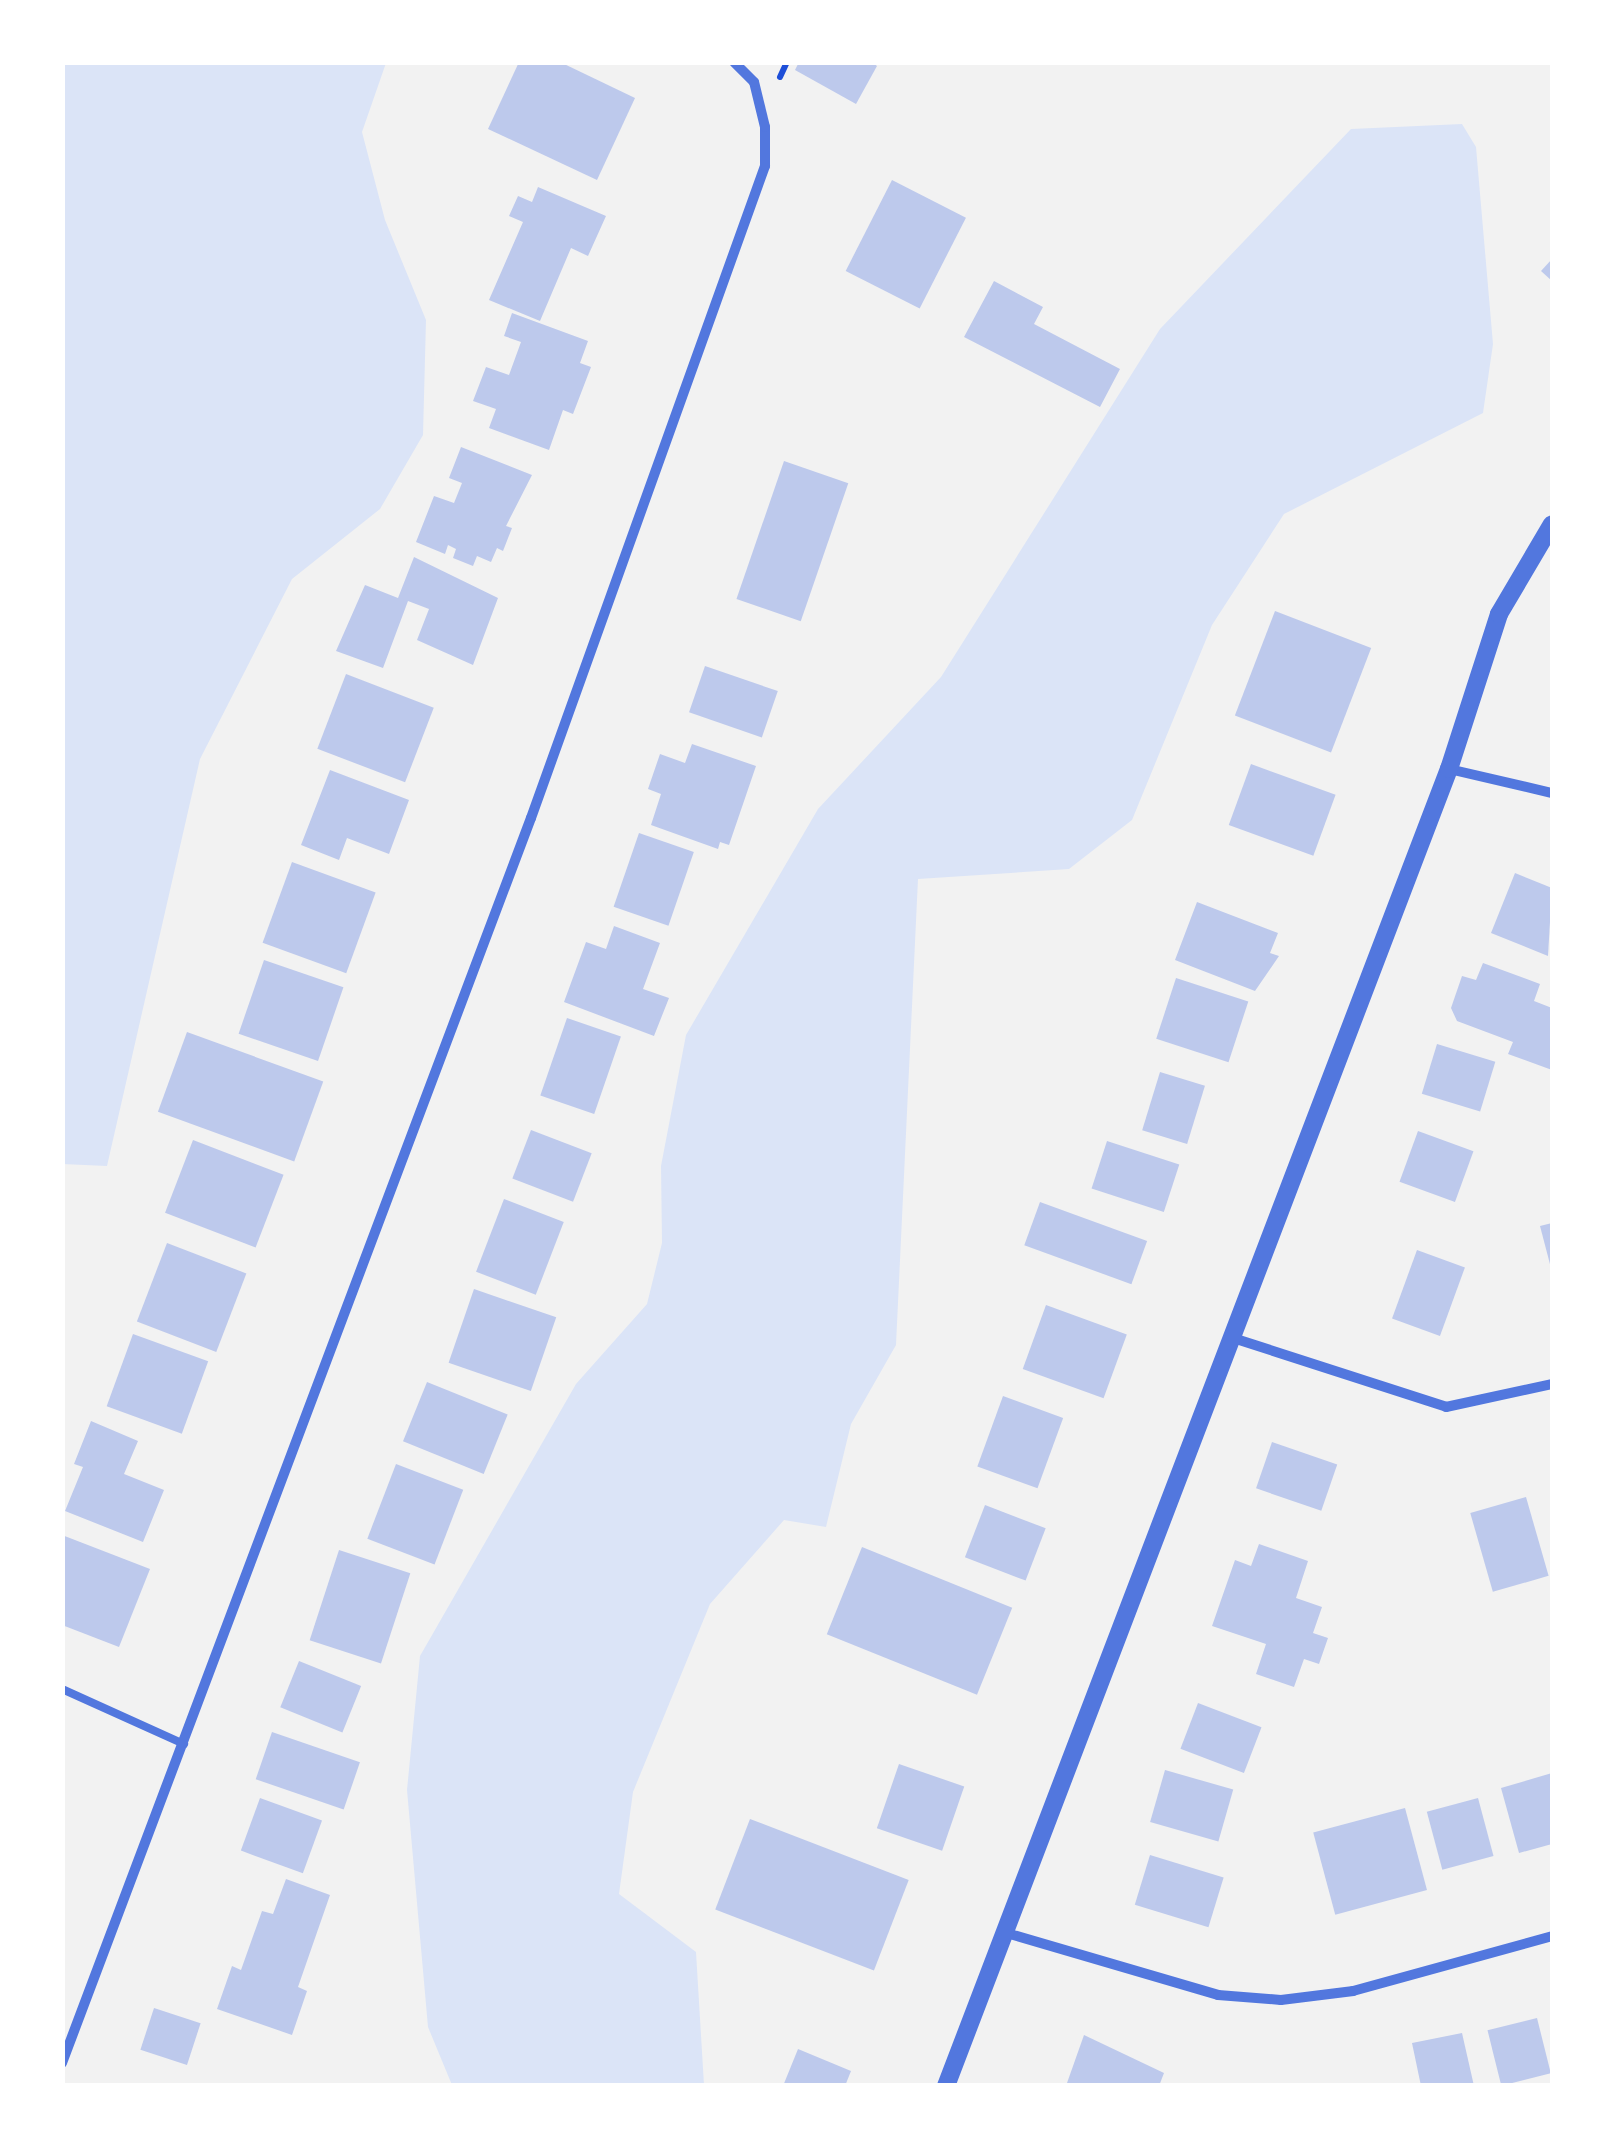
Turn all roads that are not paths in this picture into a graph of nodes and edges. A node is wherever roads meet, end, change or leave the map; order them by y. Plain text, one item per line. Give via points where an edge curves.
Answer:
1 (734, 62) edge
2 (1552, 524) edge
3 (1449, 768) junction
4 (1552, 793) edge
5 (1234, 1338) junction
6 (1552, 1384) edge
7 (62, 1689) edge
8 (184, 1744) junction
9 (1002, 1932) junction
10 (1552, 1936) edge
11 (62, 2063) edge
12 (946, 2086) edge

1 - 8 street via 754,82 765,126 765,166 524,836
2 - 3 street via 1500,614
3 - 4 street
3 - 5 street
5 - 6 street via 1446,1407
5 - 9 street
7 - 8 lane
8 - 11 street
9 - 10 street via 1218,1995 1281,2000 1354,1991
9 - 12 street

